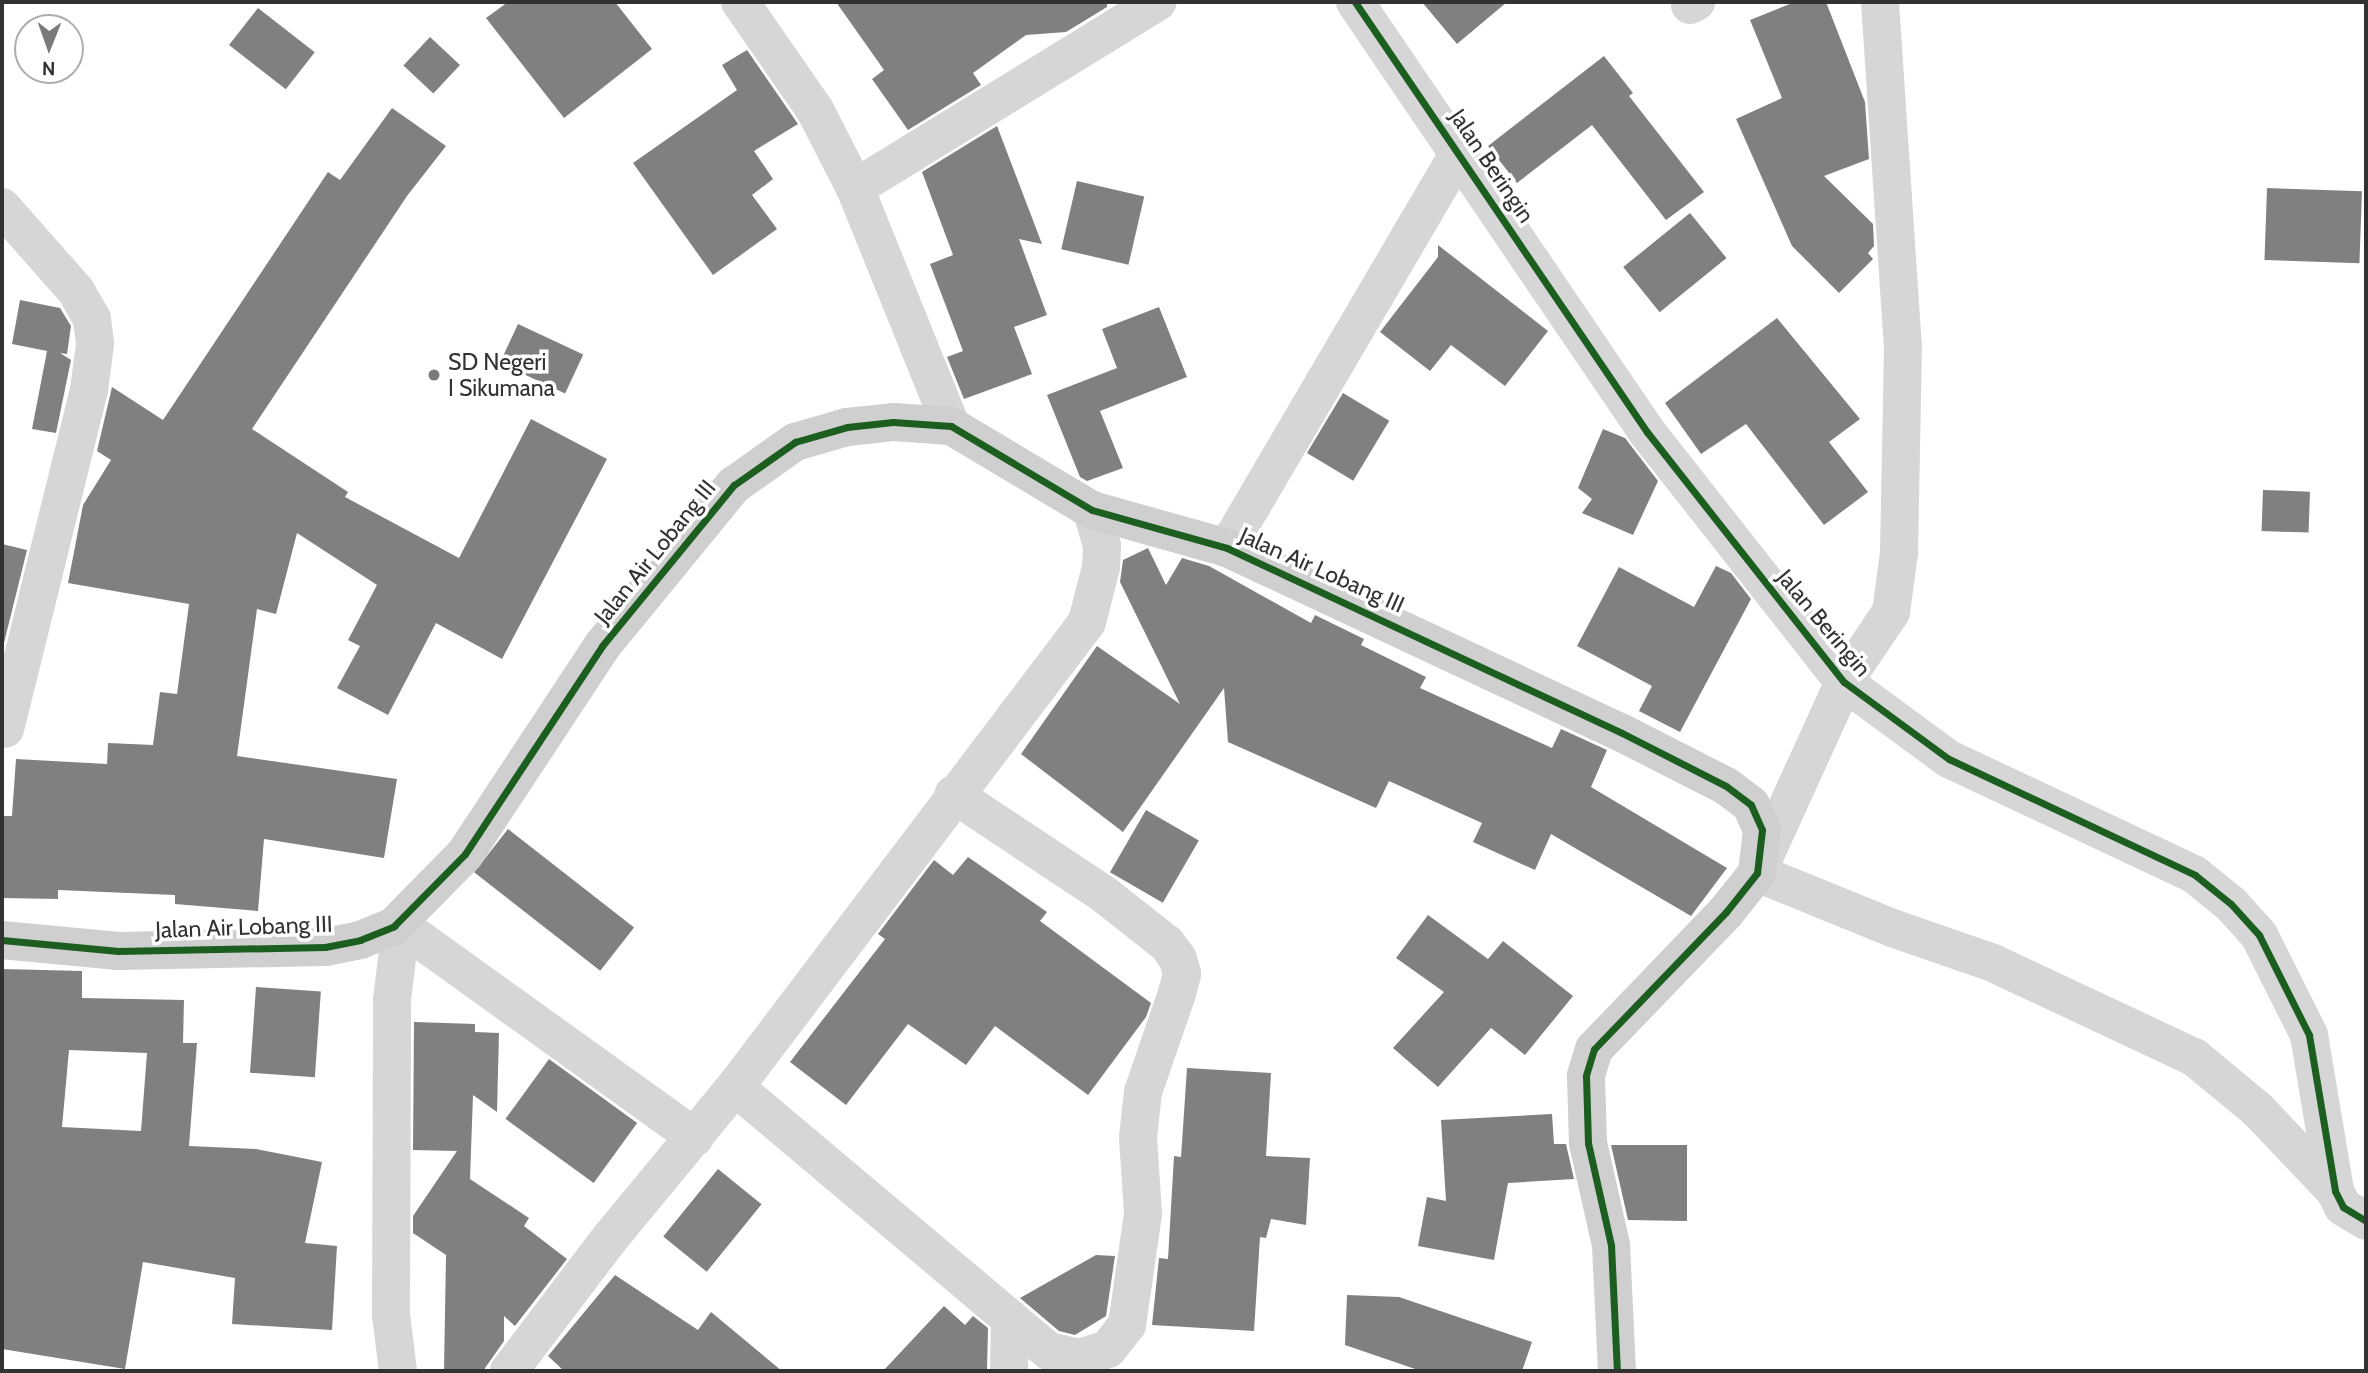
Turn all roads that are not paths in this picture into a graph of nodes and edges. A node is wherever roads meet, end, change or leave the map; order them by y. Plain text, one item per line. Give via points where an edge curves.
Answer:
1 (740, 2) edge
2 (1157, 2) edge
3 (1355, 2) edge
4 (1880, 2) edge
5 (1460, 151) junction
6 (855, 188) junction
7 (2, 207) edge
8 (951, 426) junction
9 (1092, 510) junction
10 (1227, 548) junction
11 (1844, 682) junction
12 (5, 729) dead end
13 (953, 794) junction
14 (1757, 873) junction
15 (398, 926) junction
16 (2, 940) edge
17 (735, 1087) junction
18 (695, 1137) junction
19 (2335, 1191) junction
20 (2366, 1221) edge
21 (1010, 1323) junction
22 (398, 1371) edge
23 (509, 1371) edge
24 (1009, 1371) edge
25 (1617, 1371) edge

1 - 6 street via 815,110
2 - 6 street
3 - 5 street, Jalan Beringin
4 - 11 street via 1903,345 1899,554 1891,612
5 - 10 street
5 - 11 street, Jalan Beringin via 1647,432
6 - 8 street
7 - 12 street via 76,291 92,319 95,344 89,390
8 - 9 street, Jalan Air Lobang III
8 - 15 street, Jalan Air Lobang III via 892,422 847,427 795,442 734,485 602,646 465,854
9 - 10 street, Jalan Air Lobang III
9 - 13 street via 1102,545 1087,622
10 - 14 street, Jalan Air Lobang III via 1726,786 1751,805 1762,830
11 - 14 street
11 - 19 street, Jalan Beringin via 1949,759 2194,875 2231,904 2259,935 2309,1035
13 - 17 street
13 - 21 street via 1105,895 1167,944 1182,974 1143,1092 1138,1137 1143,1214 1127,1325 1108,1349 1079,1358 1049,1351
14 - 19 street via 1993,963 2194,1057 2258,1110
14 - 25 street via 1726,912 1594,1049 1586,1076 1588,1143 1611,1245
15 - 16 street, Jalan Air Lobang III via 325,947 118,951
15 - 18 street
15 - 22 street via 392,999 391,1315
17 - 18 street
17 - 21 street
18 - 23 street
19 - 20 street via 2343,1207
21 - 24 street

